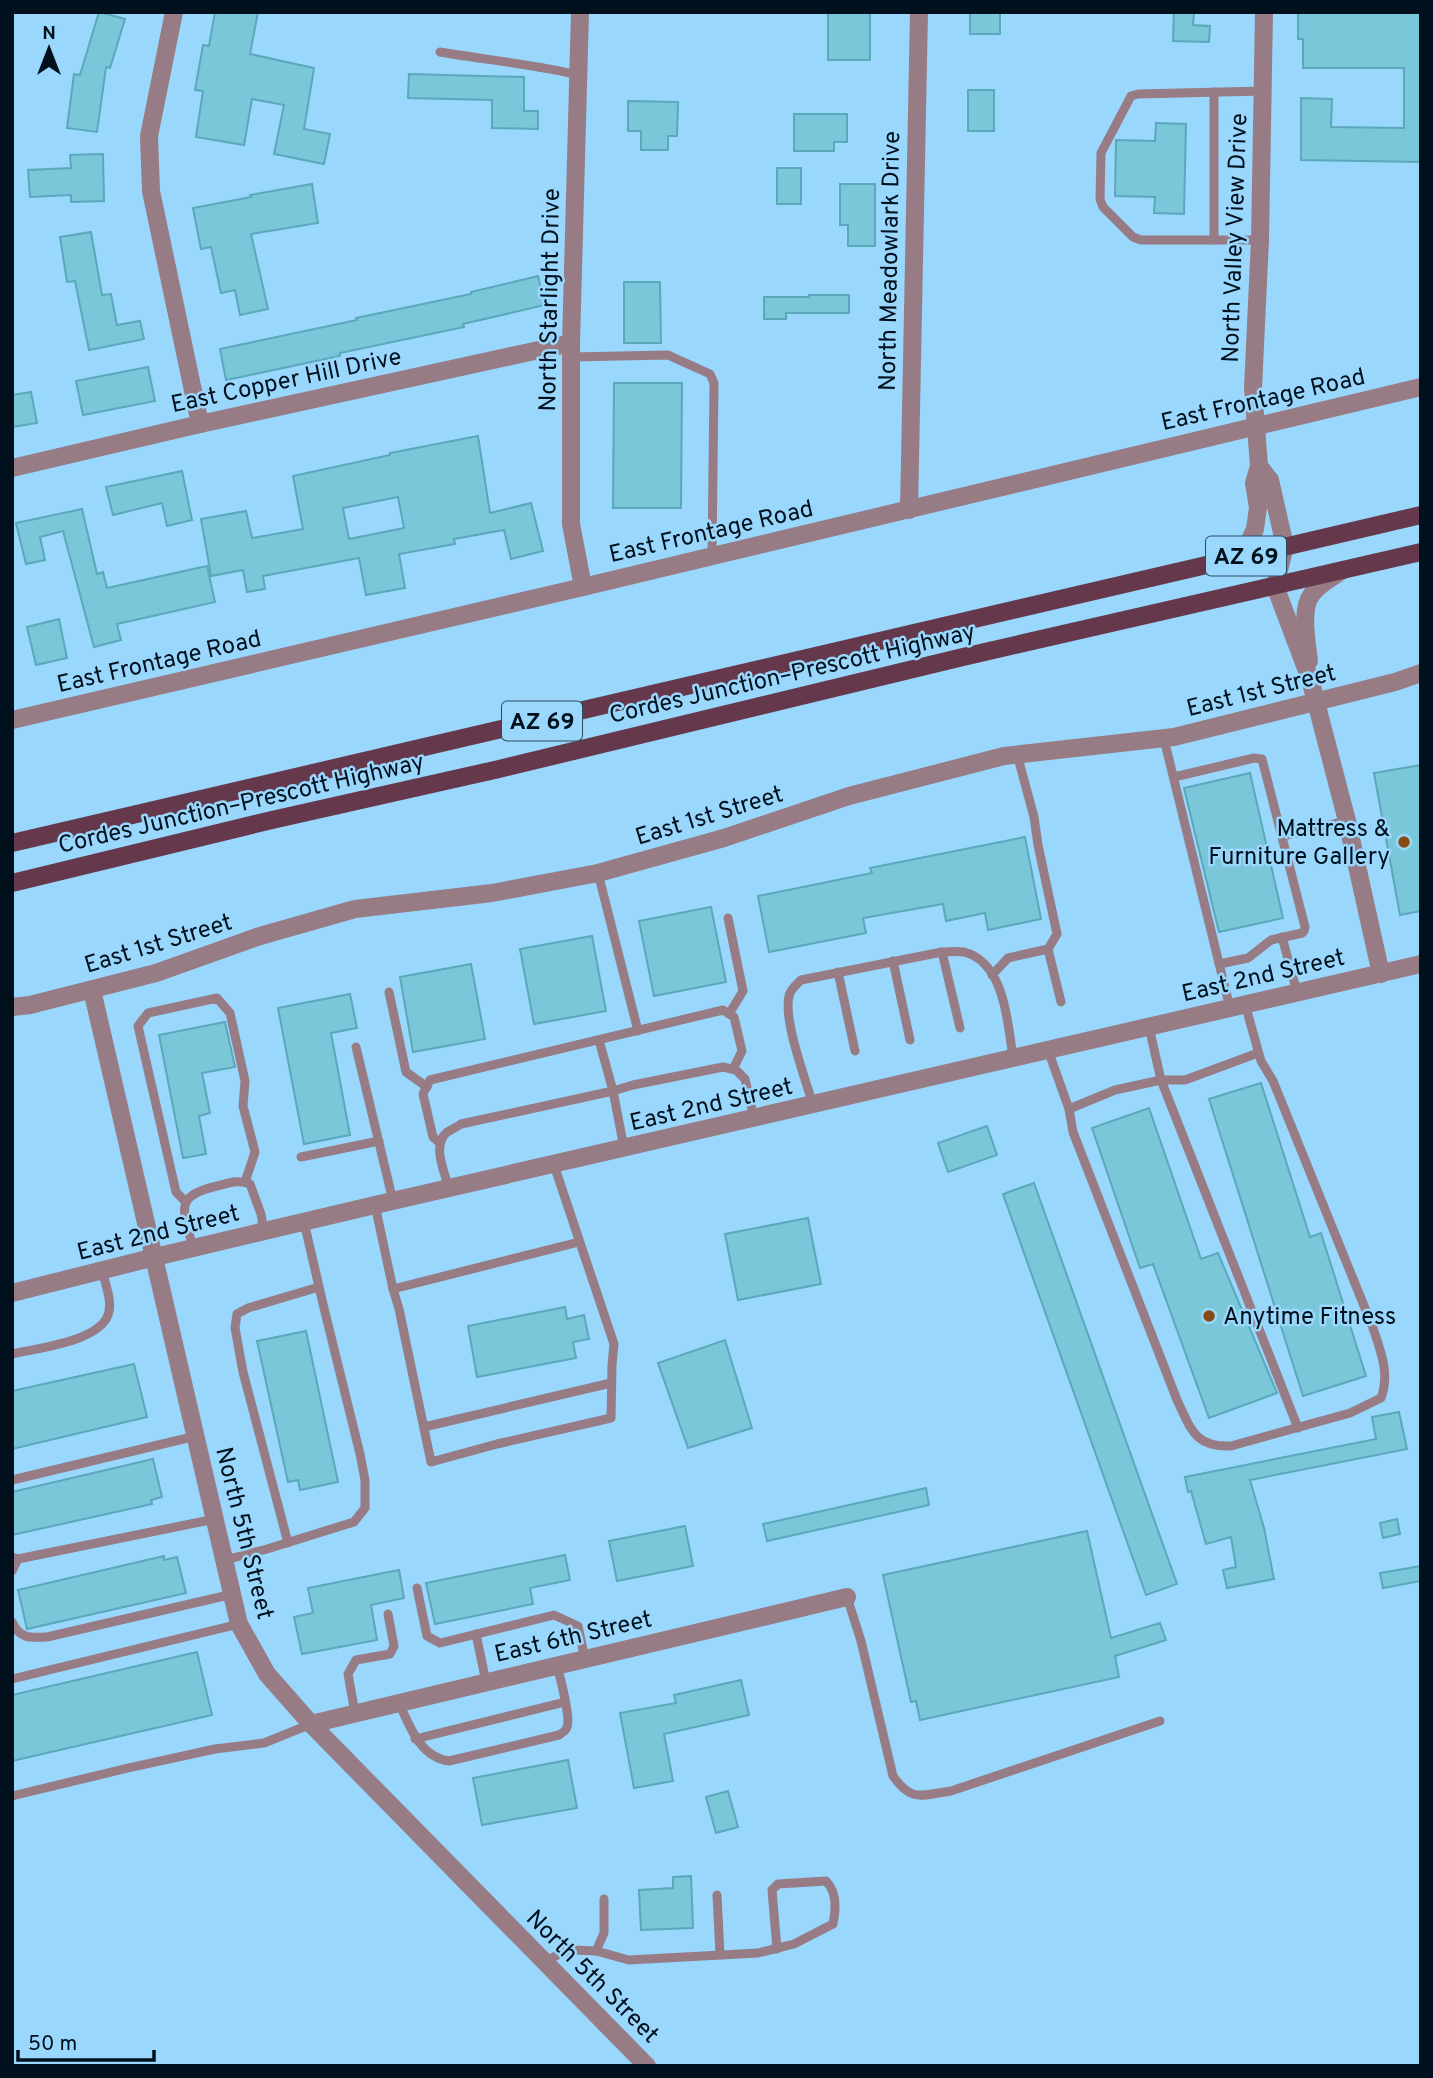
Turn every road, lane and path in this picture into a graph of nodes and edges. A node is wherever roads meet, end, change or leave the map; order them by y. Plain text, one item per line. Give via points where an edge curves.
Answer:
1 (174, 12) edge
2 (580, 12) edge
3 (919, 12) edge
4 (1264, 12) edge
5 (440, 52) dead end
6 (578, 75) junction
7 (1263, 91) junction
8 (1214, 92) junction
9 (1214, 240) junction
10 (1260, 240) junction
11 (571, 350) junction
12 (1421, 387) edge
13 (200, 424) junction
14 (1255, 426) junction
15 (1259, 466) junction
16 (12, 468) edge
17 (909, 510) junction
18 (1421, 515) edge
19 (1285, 547) junction
20 (1421, 552) edge
21 (712, 556) junction
22 (1242, 557) junction
23 (1344, 570) junction
24 (1275, 586) junction
25 (583, 587) junction
26 (1421, 673) edge
27 (1310, 679) junction
28 (1316, 701) junction
29 (12, 720) edge
30 (1164, 739) junction
31 (1017, 754) junction
32 (1174, 776) junction
33 (1347, 821) junction
34 (1282, 836) junction
35 (12, 843) edge
36 (598, 873) junction
37 (12, 883) edge
38 (728, 918) dead end
39 (1282, 937) junction
40 (1048, 949) junction
41 (942, 952) junction
42 (893, 961) junction
43 (1219, 964) junction
44 (1421, 964) edge
45 (838, 972) junction
46 (1381, 974) junction
47 (992, 975) junction
48 (92, 990) junction
49 (389, 992) dead end
50 (1297, 992) junction
51 (1061, 1002) dead end
52 (1238, 1006) junction
53 (12, 1007) edge
54 (729, 1014) junction
55 (1149, 1027) junction
56 (960, 1028) dead end
57 (638, 1031) junction
58 (599, 1040) junction
59 (911, 1041) dead end
60 (356, 1047) dead end
61 (1048, 1050) junction
62 (855, 1051) dead end
63 (1258, 1053) junction
64 (1013, 1058) junction
65 (733, 1069) junction
66 (1161, 1080) junction
67 (427, 1087) junction
68 (612, 1091) junction
69 (813, 1105) junction
70 (1069, 1109) junction
71 (754, 1119) junction
72 (379, 1141) junction
73 (440, 1143) junction
74 (625, 1149) junction
75 (301, 1157) dead end
76 (554, 1165) junction
77 (245, 1182) junction
78 (449, 1189) junction
79 (186, 1202) junction
80 (384, 1203) junction
81 (304, 1222) junction
82 (264, 1231) junction
83 (579, 1241) junction
84 (193, 1248) junction
85 (155, 1257) junction
86 (102, 1270) junction
87 (319, 1287) junction
88 (393, 1289) junction
89 (12, 1293) edge
90 (12, 1354) edge
91 (611, 1382) junction
92 (424, 1427) junction
93 (1298, 1428) junction
94 (196, 1436) junction
95 (12, 1480) edge
96 (215, 1518) junction
97 (288, 1543) junction
98 (15, 1558) edge
99 (225, 1560) junction
100 (12, 1571) edge
101 (417, 1588) dead end
102 (233, 1594) junction
103 (847, 1597) joint
104 (388, 1614) dead end
105 (12, 1622) edge
106 (239, 1623) junction
107 (476, 1634) junction
108 (585, 1659) junction
109 (557, 1665) junction
110 (12, 1679) edge
111 (486, 1682) junction
112 (565, 1702) junction
113 (399, 1703) junction
114 (355, 1713) junction
115 (1160, 1721) dead end
116 (311, 1724) junction
117 (415, 1739) junction
118 (12, 1796) edge
119 (717, 1895) dead end
120 (604, 1899) dead end
121 (776, 1949) junction
122 (596, 1951) junction
123 (720, 1955) junction
124 (545, 1962) junction
125 (647, 2066) edge

1 - 13 street via 149,136 151,191
2 - 6 street, North Starlight Drive
3 - 17 street, North Meadowlark Drive
4 - 7 street, North Valley View Drive
5 - 6 lane
6 - 11 street, North Starlight Drive
7 - 8 lane
7 - 10 street, North Valley View Drive
8 - 9 lane
8 - 9 lane via 1131,96 1101,153 1100,199 1133,237 1141,240
9 - 10 lane
10 - 14 street, North Valley View Drive
11 - 13 street, East Copper Hill Drive
11 - 21 lane via 668,355 713,378
11 - 25 street, North Starlight Drive via 571,524
12 - 14 street, East Frontage Road
13 - 16 street, East Copper Hill Drive
14 - 15 street, North Valley View Drive / AZ 69
14 - 17 street, East Frontage Road
15 - 19 street, North Valley View Drive / AZ 69 via 1270,480
15 - 22 street, North Valley View Drive via 1254,483 1257,520
17 - 21 street, East Frontage Road
18 - 19 main road, Cordes Junction–Prescott Highway / AZ 69
19 - 22 main road, Cordes Junction–Prescott Highway / AZ 69
19 - 24 street, North Valley View Drive
20 - 23 main road, Cordes Junction–Prescott Highway / AZ 69
21 - 25 street, East Frontage Road
22 - 35 main road, Cordes Junction–Prescott Highway / AZ 69
23 - 24 main road, Cordes Junction–Prescott Highway / AZ 69
23 - 27 street via 1308,600
24 - 27 street
24 - 37 main road, Cordes Junction–Prescott Highway / AZ 69
25 - 29 street, East Frontage Road
26 - 28 street, East 1st Street
27 - 28 street
28 - 30 street, East 1st Street
28 - 33 street
30 - 31 street, East 1st Street
30 - 32 lane
31 - 36 street, East 1st Street via 849,796
31 - 40 lane via 1057,934
32 - 34 lane via 1258,757 1264,762
32 - 43 lane
33 - 34 lane
33 - 46 street
34 - 39 lane via 1305,927 1302,933
36 - 48 street, East 1st Street via 492,893 355,908
36 - 57 lane
38 - 54 lane via 743,991
39 - 43 lane via 1267,942 1248,958
39 - 50 lane
40 - 47 lane via 1008,958
40 - 51 lane
41 - 42 lane
41 - 47 lane via 964,952 981,960
41 - 56 lane
42 - 45 lane
42 - 59 lane
43 - 52 lane
44 - 46 street, East 2nd Street
45 - 62 lane
45 - 69 lane via 801,980 791,990 788,1003
46 - 50 street, East 2nd Street
47 - 64 lane via 1008,1019
48 - 53 street, East 1st Street
48 - 85 street, North 5th Street
49 - 67 lane via 406,1072
50 - 52 street, East 2nd Street
52 - 55 street, East 2nd Street
52 - 63 lane
54 - 57 lane via 723,1010
54 - 65 lane via 734,1017 742,1051
55 - 61 street, East 2nd Street
55 - 66 lane
57 - 58 lane
58 - 67 lane via 430,1080
58 - 68 lane
60 - 72 lane
61 - 64 street, East 2nd Street
61 - 70 lane
63 - 66 lane via 1185,1080
63 - 93 lane via 1373,1328 1385,1372 1381,1398 1350,1413
64 - 69 street, East 2nd Street
65 - 68 lane via 695,1072
65 - 71 lane via 745,1079
66 - 70 lane via 1115,1090
66 - 93 lane
67 - 73 lane via 423,1094 428,1116 433,1137
68 - 73 lane via 461,1124
68 - 74 lane
69 - 71 street, East 2nd Street
70 - 93 lane via 1073,1132 1193,1434 1205,1443 1231,1446
71 - 74 street, East 2nd Street
72 - 75 lane
72 - 80 lane
73 - 78 lane
74 - 76 street, East 2nd Street
76 - 78 street, East 2nd Street
76 - 83 lane
77 - 79 lane via 197,1191
77 - 79 lane via 255,1152 243,1107 245,1081 230,1013 217,998 148,1013 138,1026 176,1192
77 - 82 lane via 253,1190
78 - 80 street, East 2nd Street
79 - 84 lane via 184,1214
80 - 81 street, East 2nd Street
80 - 88 lane
81 - 82 street, East 2nd Street
81 - 87 lane
82 - 84 street, East 2nd Street
83 - 88 lane
83 - 91 lane via 614,1343
84 - 85 street, East 2nd Street
85 - 86 street, East 2nd Street
85 - 94 street, North 5th Street
86 - 89 street, East 2nd Street
86 - 90 lane via 110,1305 104,1322 72,1340
87 - 97 lane via 360,1454 365,1508 354,1522
87 - 97 lane via 248,1308 237,1314 235,1328
88 - 92 lane
91 - 92 lane
91 - 92 lane via 611,1418 431,1462
94 - 95 lane
94 - 96 street, North 5th Street
96 - 98 lane
96 - 99 street, North 5th Street
97 - 99 lane
98 - 100 lane
99 - 102 street, North 5th Street
101 - 107 lane via 426,1636 440,1643
102 - 105 lane via 47,1637 25,1636
102 - 106 street, North 5th Street
103 - 108 street, East 6th Street
103 - 115 lane via 893,1776 903,1790 916,1796 951,1791
104 - 114 lane via 394,1646 390,1654 356,1660 348,1674
106 - 110 lane
106 - 116 street, North 5th Street via 267,1674
107 - 108 lane via 554,1615 578,1626
107 - 111 lane
108 - 109 street, East 6th Street
109 - 111 street, East 6th Street
109 - 112 lane
111 - 113 street, East 6th Street
112 - 117 lane
112 - 117 lane via 568,1725 559,1735 449,1761 433,1756
113 - 114 street, East 6th Street
113 - 117 lane
114 - 116 street, East 6th Street
116 - 118 lane via 264,1743 215,1749
116 - 124 street, North 5th Street
119 - 123 lane
120 - 122 lane via 604,1933
121 - 121 lane via 833,1924 833,1888 826,1881 778,1884 772,1890
121 - 123 lane
122 - 123 lane via 629,1960
122 - 124 lane via 566,1951
124 - 125 street, North 5th Street

